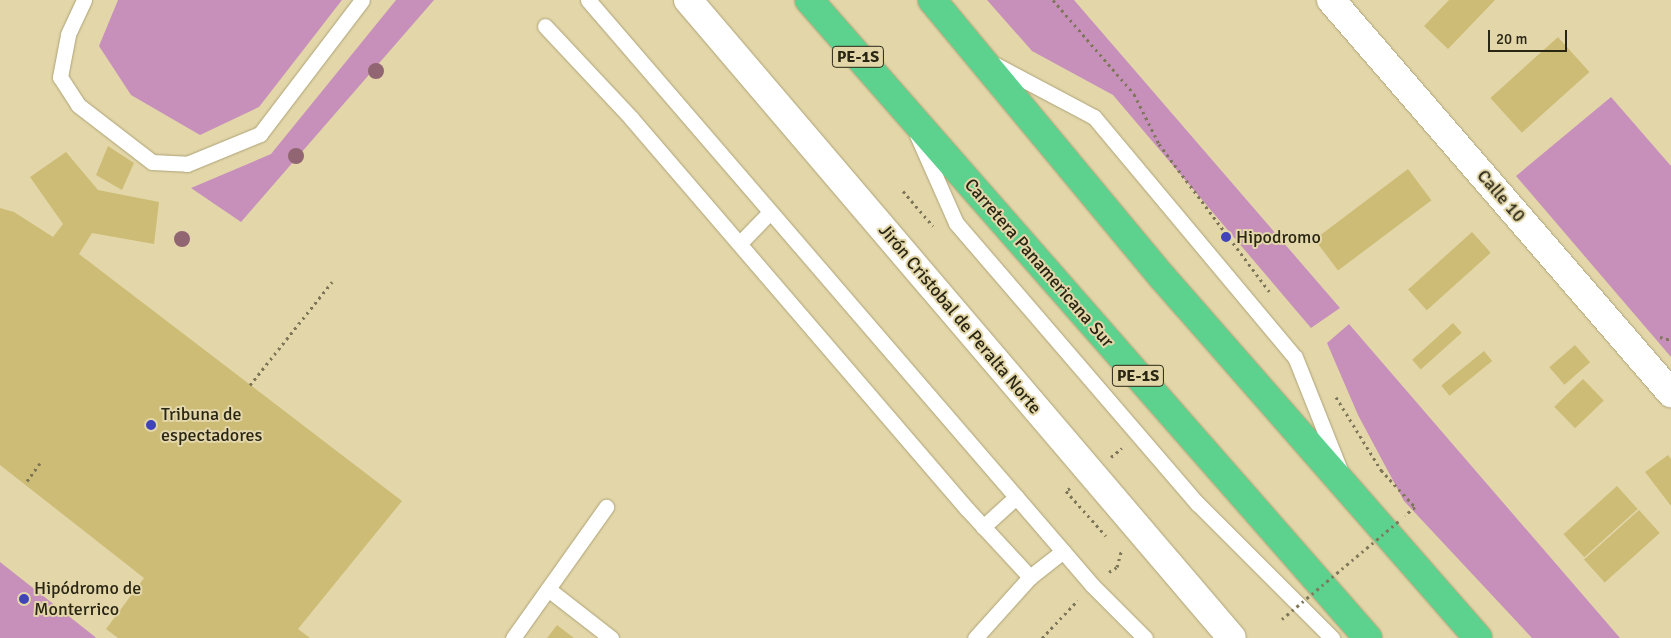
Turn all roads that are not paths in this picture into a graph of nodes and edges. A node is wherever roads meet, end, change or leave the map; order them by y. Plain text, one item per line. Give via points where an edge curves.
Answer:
1 (84, 0) edge
2 (362, 0) edge
3 (588, 0) edge
4 (688, 0) edge
5 (809, 0) edge
6 (932, 0) edge
7 (1331, 0) edge
8 (545, 26) dead end
9 (978, 56) junction
10 (907, 113) junction
11 (770, 212) junction
12 (740, 243) junction
13 (1671, 393) edge
14 (1349, 492) junction
15 (1016, 497) junction
16 (606, 507) dead end
17 (982, 526) junction
18 (1063, 551) junction
19 (1030, 577) junction
20 (548, 589) junction
21 (513, 638) edge
22 (611, 638) edge
23 (975, 638) edge
24 (1145, 638) edge
25 (1232, 638) edge
26 (1332, 638) edge
27 (1368, 638) edge
28 (1478, 638) edge

1 - 2 lane via 68,35 60,77 78,105 152,162 186,164 260,134
3 - 11 lane
4 - 25 street, Jirón Cristobal de Peralta Norte
5 - 10 highway, Carretera Panamericana Sur / PE-1S
6 - 9 highway
7 - 13 street, Calle 10
8 - 12 lane via 586,67
9 - 14 highway
9 - 14 lane via 1094,116 1295,357
10 - 26 lane via 956,223 1198,504
10 - 27 highway, Carretera Panamericana Sur / PE-1S
11 - 12 lane
11 - 15 lane
12 - 17 lane
14 - 28 highway
15 - 17 lane
15 - 18 lane
16 - 20 lane
17 - 19 lane
18 - 19 lane
18 - 24 lane
19 - 23 lane
20 - 21 lane
20 - 22 lane

